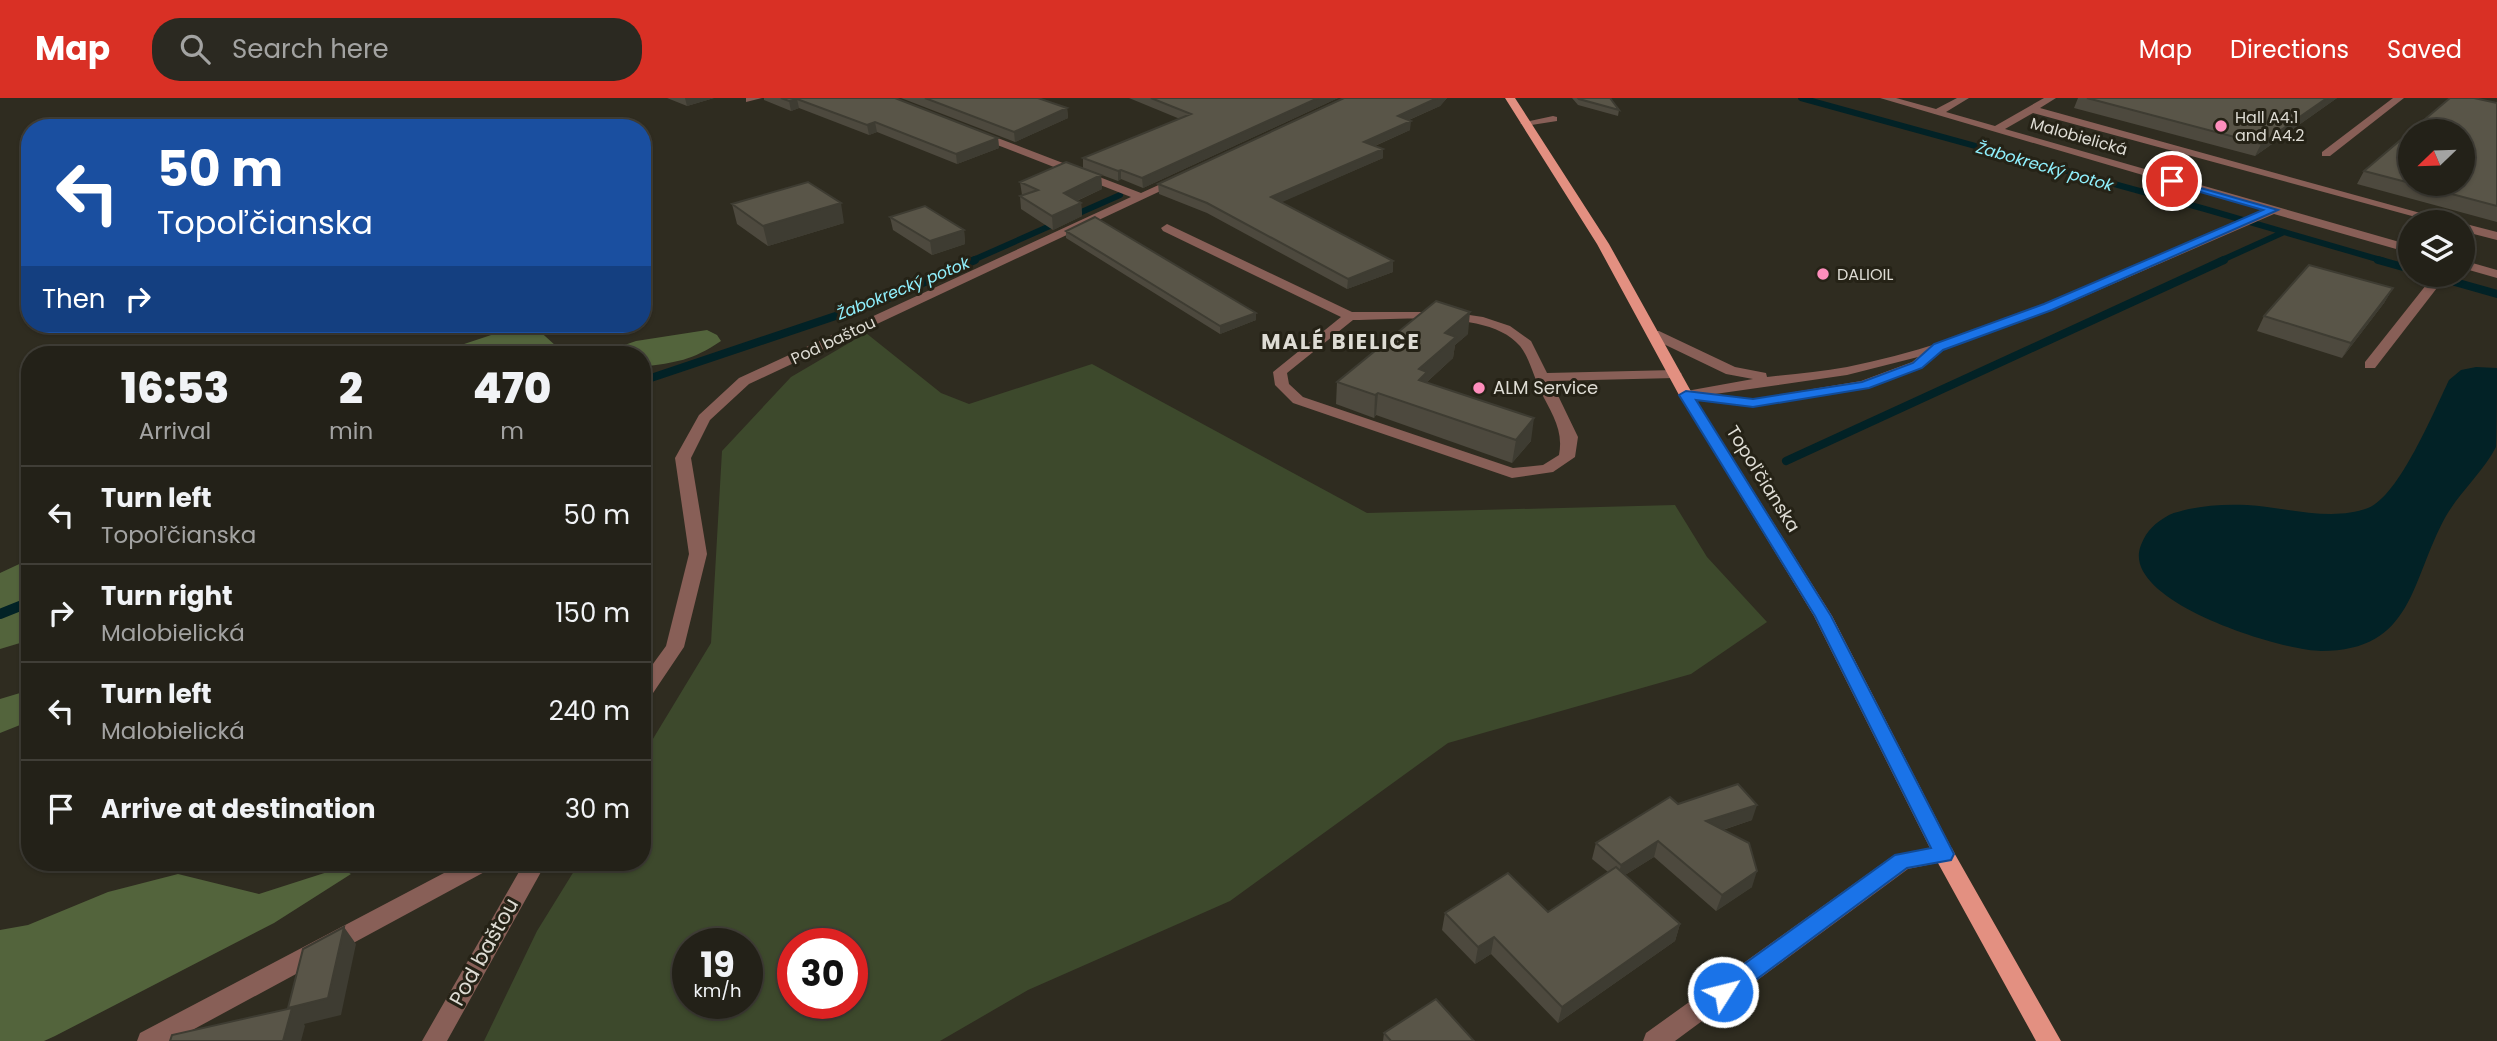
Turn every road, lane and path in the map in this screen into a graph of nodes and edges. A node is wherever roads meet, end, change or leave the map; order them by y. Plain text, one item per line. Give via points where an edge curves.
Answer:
1 (1510, 98) edge
2 (1885, 98) edge
3 (1964, 98) edge
4 (2051, 98) edge
5 (2399, 98) edge
6 (2031, 109) junction
7 (1937, 113) junction
8 (1553, 119) dead end
9 (1525, 123) junction
10 (962, 128) edge
11 (1996, 130) junction
12 (2326, 154) dead end
13 (1189, 174) edge
14 (1141, 197) junction
15 (2273, 210) junction
16 (2403, 210) edge
17 (1167, 228) dead end
18 (2475, 230) edge
19 (2497, 236) edge
20 (2398, 246) edge
21 (2475, 268) edge
22 (2497, 274) edge
23 (2431, 287) edge
24 (1350, 316) junction
25 (1654, 334) junction
26 (1938, 347) junction
27 (2370, 365) dead end
28 (1675, 374) junction
29 (1541, 377) junction
30 (1782, 379) junction
31 (1686, 395) junction
32 (651, 681) edge
33 (1944, 854) junction
34 (467, 871) edge
35 (530, 871) edge
36 (149, 1041) edge
37 (434, 1041) edge
38 (1655, 1041) edge
39 (2049, 1041) edge

1 - 9 main road, Topoľčianska
2 - 7 street, Malobielická
3 - 7 street
4 - 6 street
5 - 12 street
6 - 11 street
6 - 16 street
7 - 11 street, Malobielická
8 - 9 street
9 - 25 main road, Topoľčianska
10 - 14 street
11 - 15 street, Malobielická
13 - 14 street, Pod baštou
14 - 32 street, Pod baštou via 744,381 704,418 682,458 698,554 675,647
15 - 20 street, Malobielická
15 - 26 street via 2048,307
17 - 24 street
18 - 19 street
21 - 22 street
23 - 27 street
24 - 29 street via 1449,316 1483,321 1526,344
24 - 29 street via 1280,372 1282,385 1298,400 1486,466 1512,473 1547,469 1567,457 1570,437
25 - 28 main road, Topoľčianska
25 - 30 street via 1731,371
26 - 30 street via 1847,370
26 - 31 street via 1917,366 1864,385 1753,403
28 - 29 street
28 - 31 main road, Topoľčianska
30 - 31 street
31 - 33 main road, Topoľčianska via 1823,616
33 - 38 street via 1902,861
33 - 39 main road, Topoľčianska
34 - 36 street
35 - 37 street, Pod baštou

